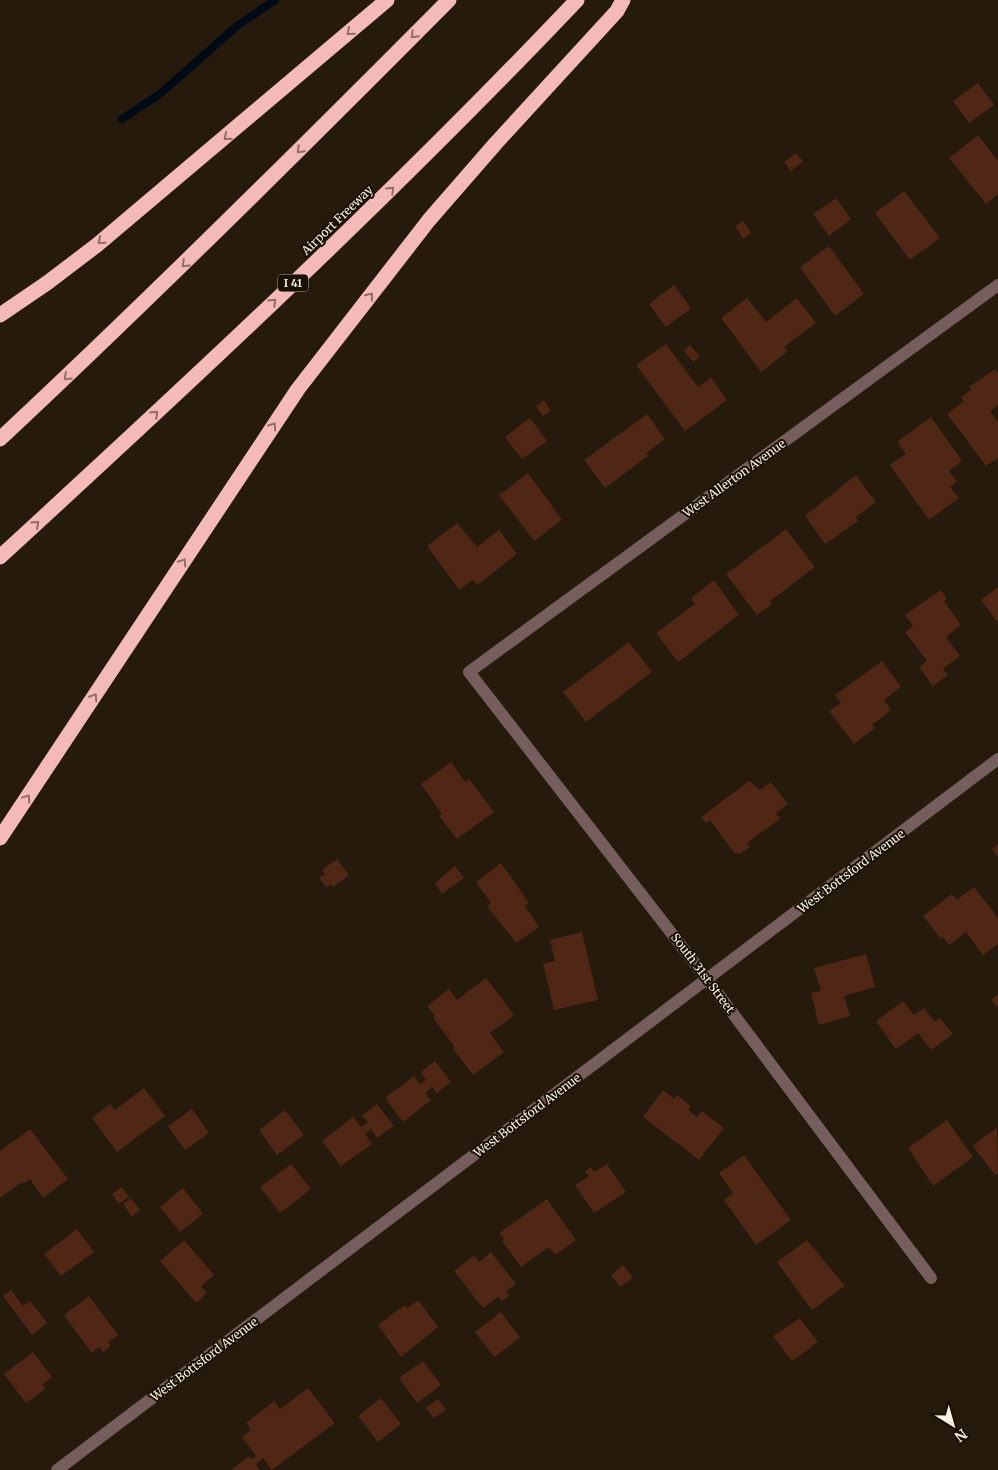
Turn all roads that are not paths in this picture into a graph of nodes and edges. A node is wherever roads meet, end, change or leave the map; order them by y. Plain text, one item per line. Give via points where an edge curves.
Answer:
1 (387, 0) edge
2 (449, 0) edge
3 (577, 0) edge
4 (623, 0) edge
5 (998, 285) edge
6 (0, 314) edge
7 (0, 439) edge
8 (0, 557) edge
9 (469, 672) joint
10 (998, 759) edge
11 (0, 838) edge
12 (707, 979) junction
13 (931, 1278) dead end
14 (57, 1470) edge

1 -> 6 highway via 96,245
2 -> 7 highway via 136,312
8 -> 3 highway, Airport Freeway / I 41 via 386,194
11 -> 4 highway via 304,382 429,220 617,11
5 - 9 street, West Allerton Avenue
9 - 12 street, South 31st Street
10 - 12 street, West Bottsford Avenue
12 - 13 street, South 31st Street
12 - 14 street, West Bottsford Avenue

